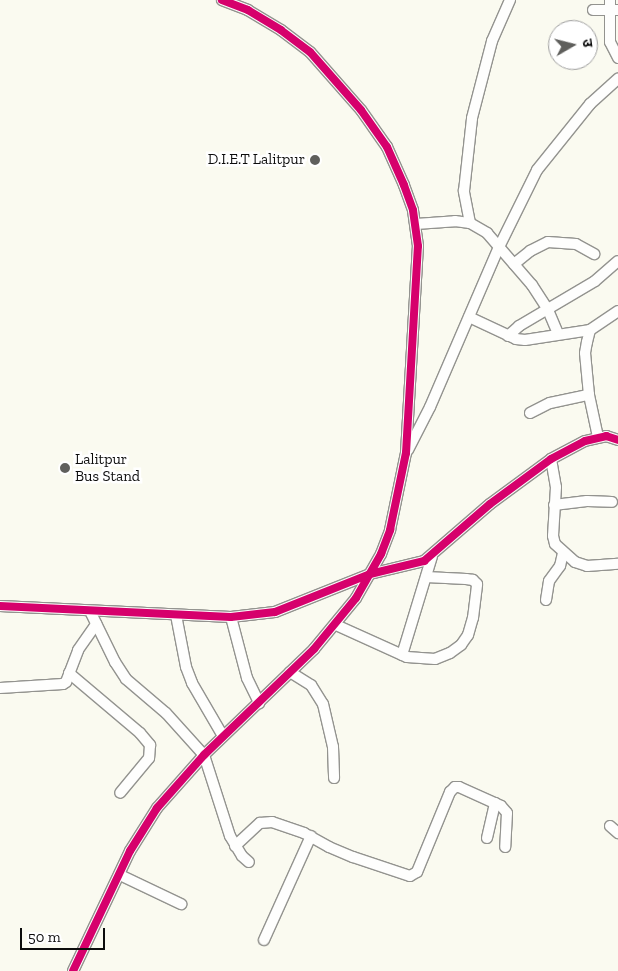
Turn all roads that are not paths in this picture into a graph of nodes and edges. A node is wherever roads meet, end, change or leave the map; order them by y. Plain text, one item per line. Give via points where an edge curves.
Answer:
1 (222, 0) edge
2 (510, 0) edge
3 (613, 7) edge
4 (593, 10) dead end
5 (618, 58) edge
6 (618, 79) edge
7 (470, 223) junction
8 (416, 224) junction
9 (499, 247) junction
10 (594, 254) dead end
11 (618, 261) edge
12 (514, 264) junction
13 (548, 310) junction
14 (618, 310) edge
15 (469, 317) junction
16 (590, 330) junction
17 (558, 334) junction
18 (508, 336) junction
19 (589, 395) junction
20 (530, 413) dead end
21 (598, 437) junction
22 (618, 440) edge
23 (406, 453) junction
24 (551, 459) junction
25 (612, 502) dead end
26 (554, 505) junction
27 (563, 553) junction
28 (432, 556) junction
29 (618, 564) edge
30 (370, 574) junction
31 (426, 577) junction
32 (546, 600) dead end
33 (0, 606) edge
34 (90, 611) junction
35 (176, 615) junction
36 (231, 617) junction
37 (96, 624) junction
38 (336, 625) junction
39 (402, 655) junction
40 (290, 672) junction
41 (69, 673) junction
42 (0, 688) edge
43 (259, 704) junction
44 (223, 736) junction
45 (204, 755) junction
46 (334, 778) dead end
47 (120, 793) dead end
48 (495, 803) junction
49 (311, 836) junction
50 (488, 838) dead end
51 (235, 846) junction
52 (505, 847) dead end
53 (249, 862) dead end
54 (120, 875) junction
55 (181, 904) dead end
56 (264, 940) dead end
57 (73, 971) edge

1 - 8 street via 248,10 310,52 361,110 387,147 404,185
2 - 7 street via 492,41 472,118 464,191
3 - 4 street
3 - 5 street via 610,42
6 - 9 street via 590,104 537,170
7 - 8 street
7 - 9 street via 487,233
8 - 23 street
9 - 12 street
9 - 15 street
10 - 12 street via 576,244 548,242
11 - 13 street via 595,281
12 - 13 street
13 - 17 street
13 - 18 street
14 - 16 street
15 - 18 street
15 - 23 street via 430,408
16 - 17 street
16 - 19 street via 585,353
17 - 18 street via 525,340
19 - 20 street via 550,403
19 - 21 street
21 - 22 street
21 - 24 street
23 - 30 street via 390,530
24 - 26 street via 555,475
24 - 28 street via 490,504
25 - 26 street
26 - 27 street via 553,536
27 - 29 street via 587,566
27 - 32 street via 560,566 549,581
28 - 30 street via 416,564
28 - 31 street
30 - 36 street via 289,608
30 - 38 street
31 - 39 street
31 - 39 street via 473,580 478,588 474,618 468,635 450,653 435,659
33 - 34 street
34 - 35 street
34 - 37 street
35 - 36 street
35 - 44 street via 192,683
36 - 43 street via 247,678
37 - 41 street via 78,650
37 - 45 street via 126,680 166,713
38 - 39 street
38 - 40 street
40 - 43 street
40 - 46 street via 311,685 323,704 333,747
41 - 42 street via 66,682 58,686
41 - 47 street via 150,745 149,758
43 - 44 street
44 - 45 street
45 - 51 street via 222,816
45 - 54 street via 157,808 130,851
48 - 49 street via 464,788 452,789 417,872 410,876 353,857
48 - 50 street
48 - 52 street via 507,813
49 - 51 street via 264,822
49 - 56 street
51 - 53 street
54 - 55 street
54 - 57 street

